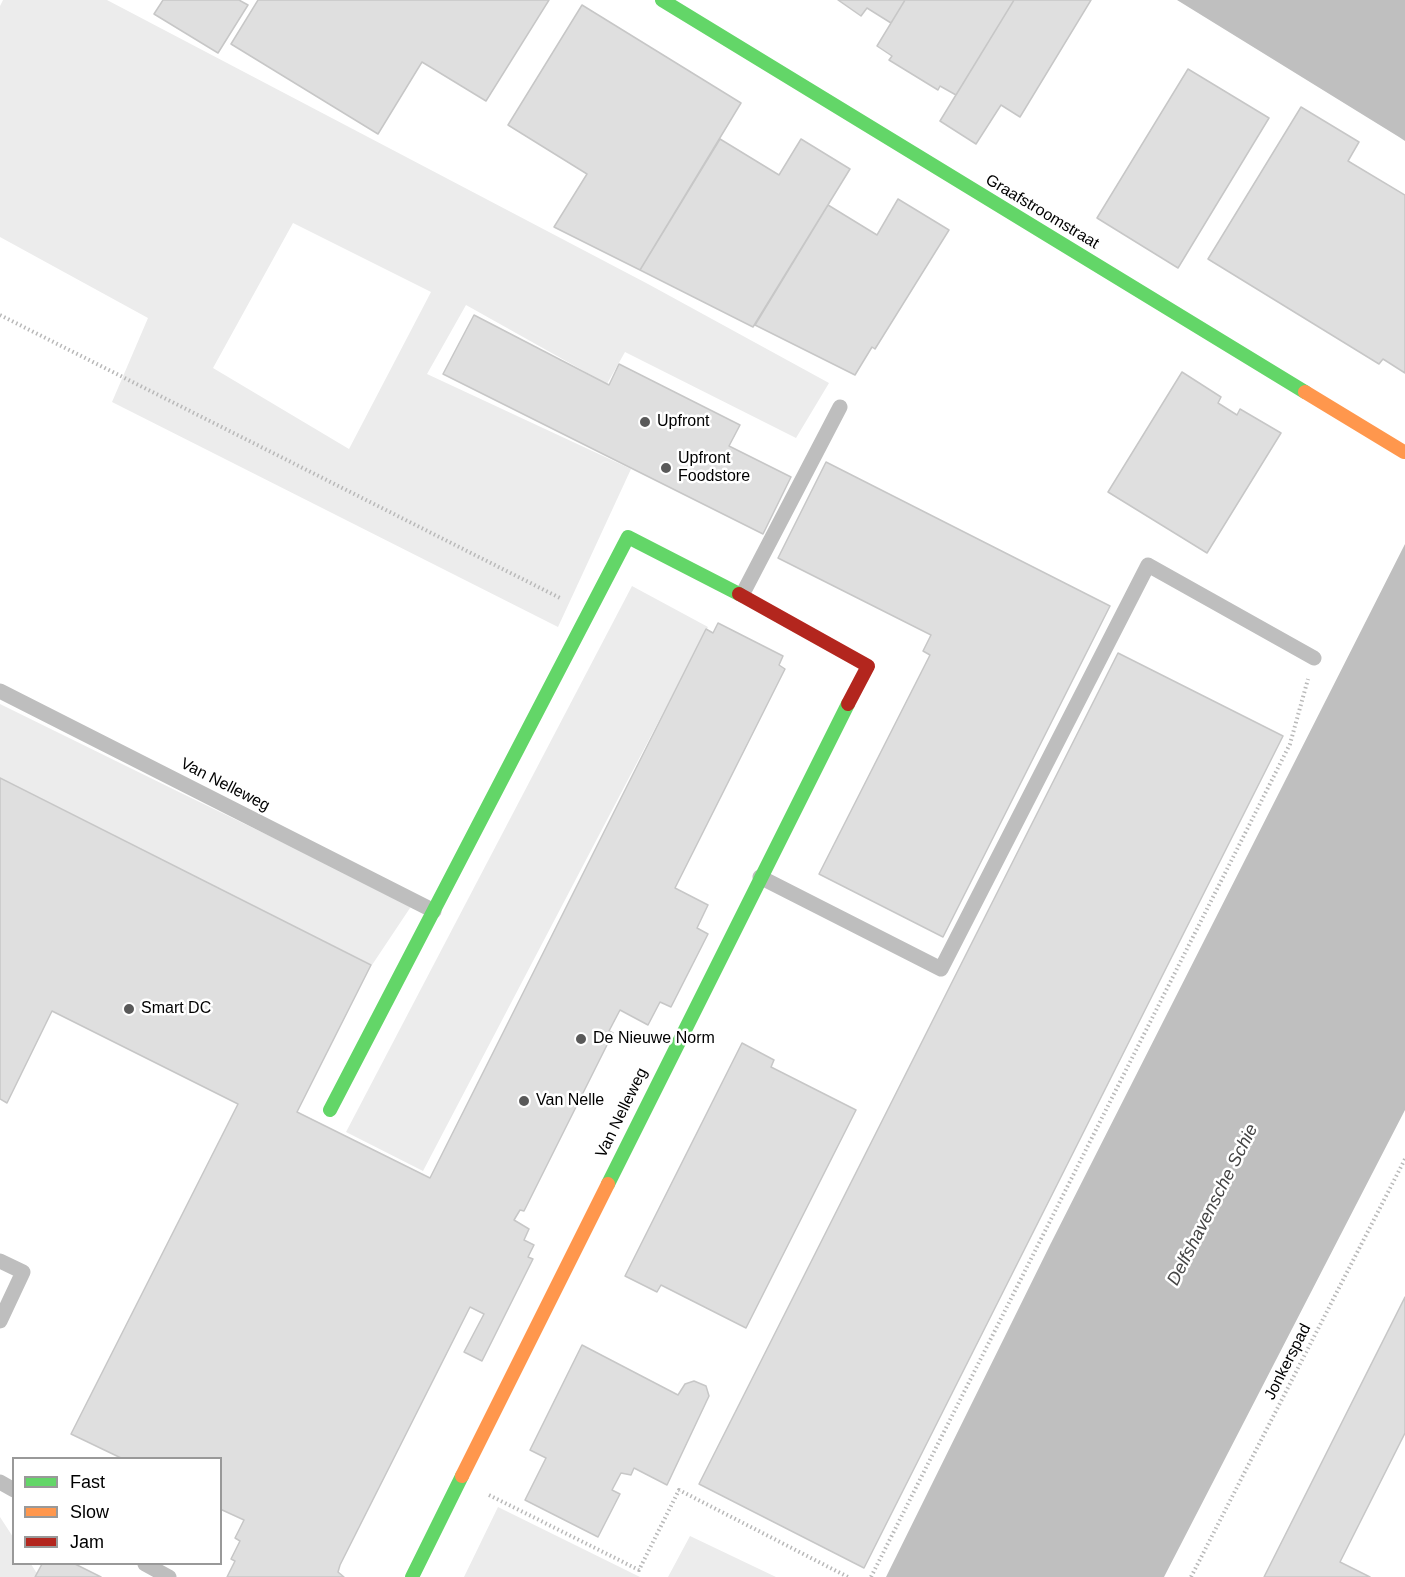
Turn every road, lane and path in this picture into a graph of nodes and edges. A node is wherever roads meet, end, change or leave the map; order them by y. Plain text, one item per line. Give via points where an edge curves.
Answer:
1 (662, 0) edge
2 (0, 315) edge
3 (840, 407) dead end
4 (1404, 452) edge
5 (742, 595) junction
6 (591, 613) junction
7 (1314, 658) joint
8 (0, 691) edge
9 (760, 877) junction
10 (434, 911) junction
11 (330, 1110) dead end
12 (1405, 1159) edge
13 (0, 1261) edge
14 (0, 1321) edge
15 (460, 1480) junction
16 (148, 1565) edge
17 (169, 1577) edge
18 (412, 1577) edge
19 (848, 1577) edge
20 (871, 1577) edge
21 (1191, 1577) edge

1 - 4 street, Graafstroomstraat
2 - 6 path
3 - 5 lane
5 - 6 street via 628,537
5 - 9 street, Van Nelleweg via 868,666
6 - 10 street
7 - 9 lane via 1148,565 941,969
7 - 20 path via 1290,744
8 - 10 lane, Van Nelleweg
9 - 15 street, Van Nelleweg
10 - 11 street
12 - 21 path, Jonkerspad
13 - 14 lane via 22,1272
15 - 18 street, Van Nelleweg
15 - 19 path via 639,1570 679,1490
16 - 17 lane

